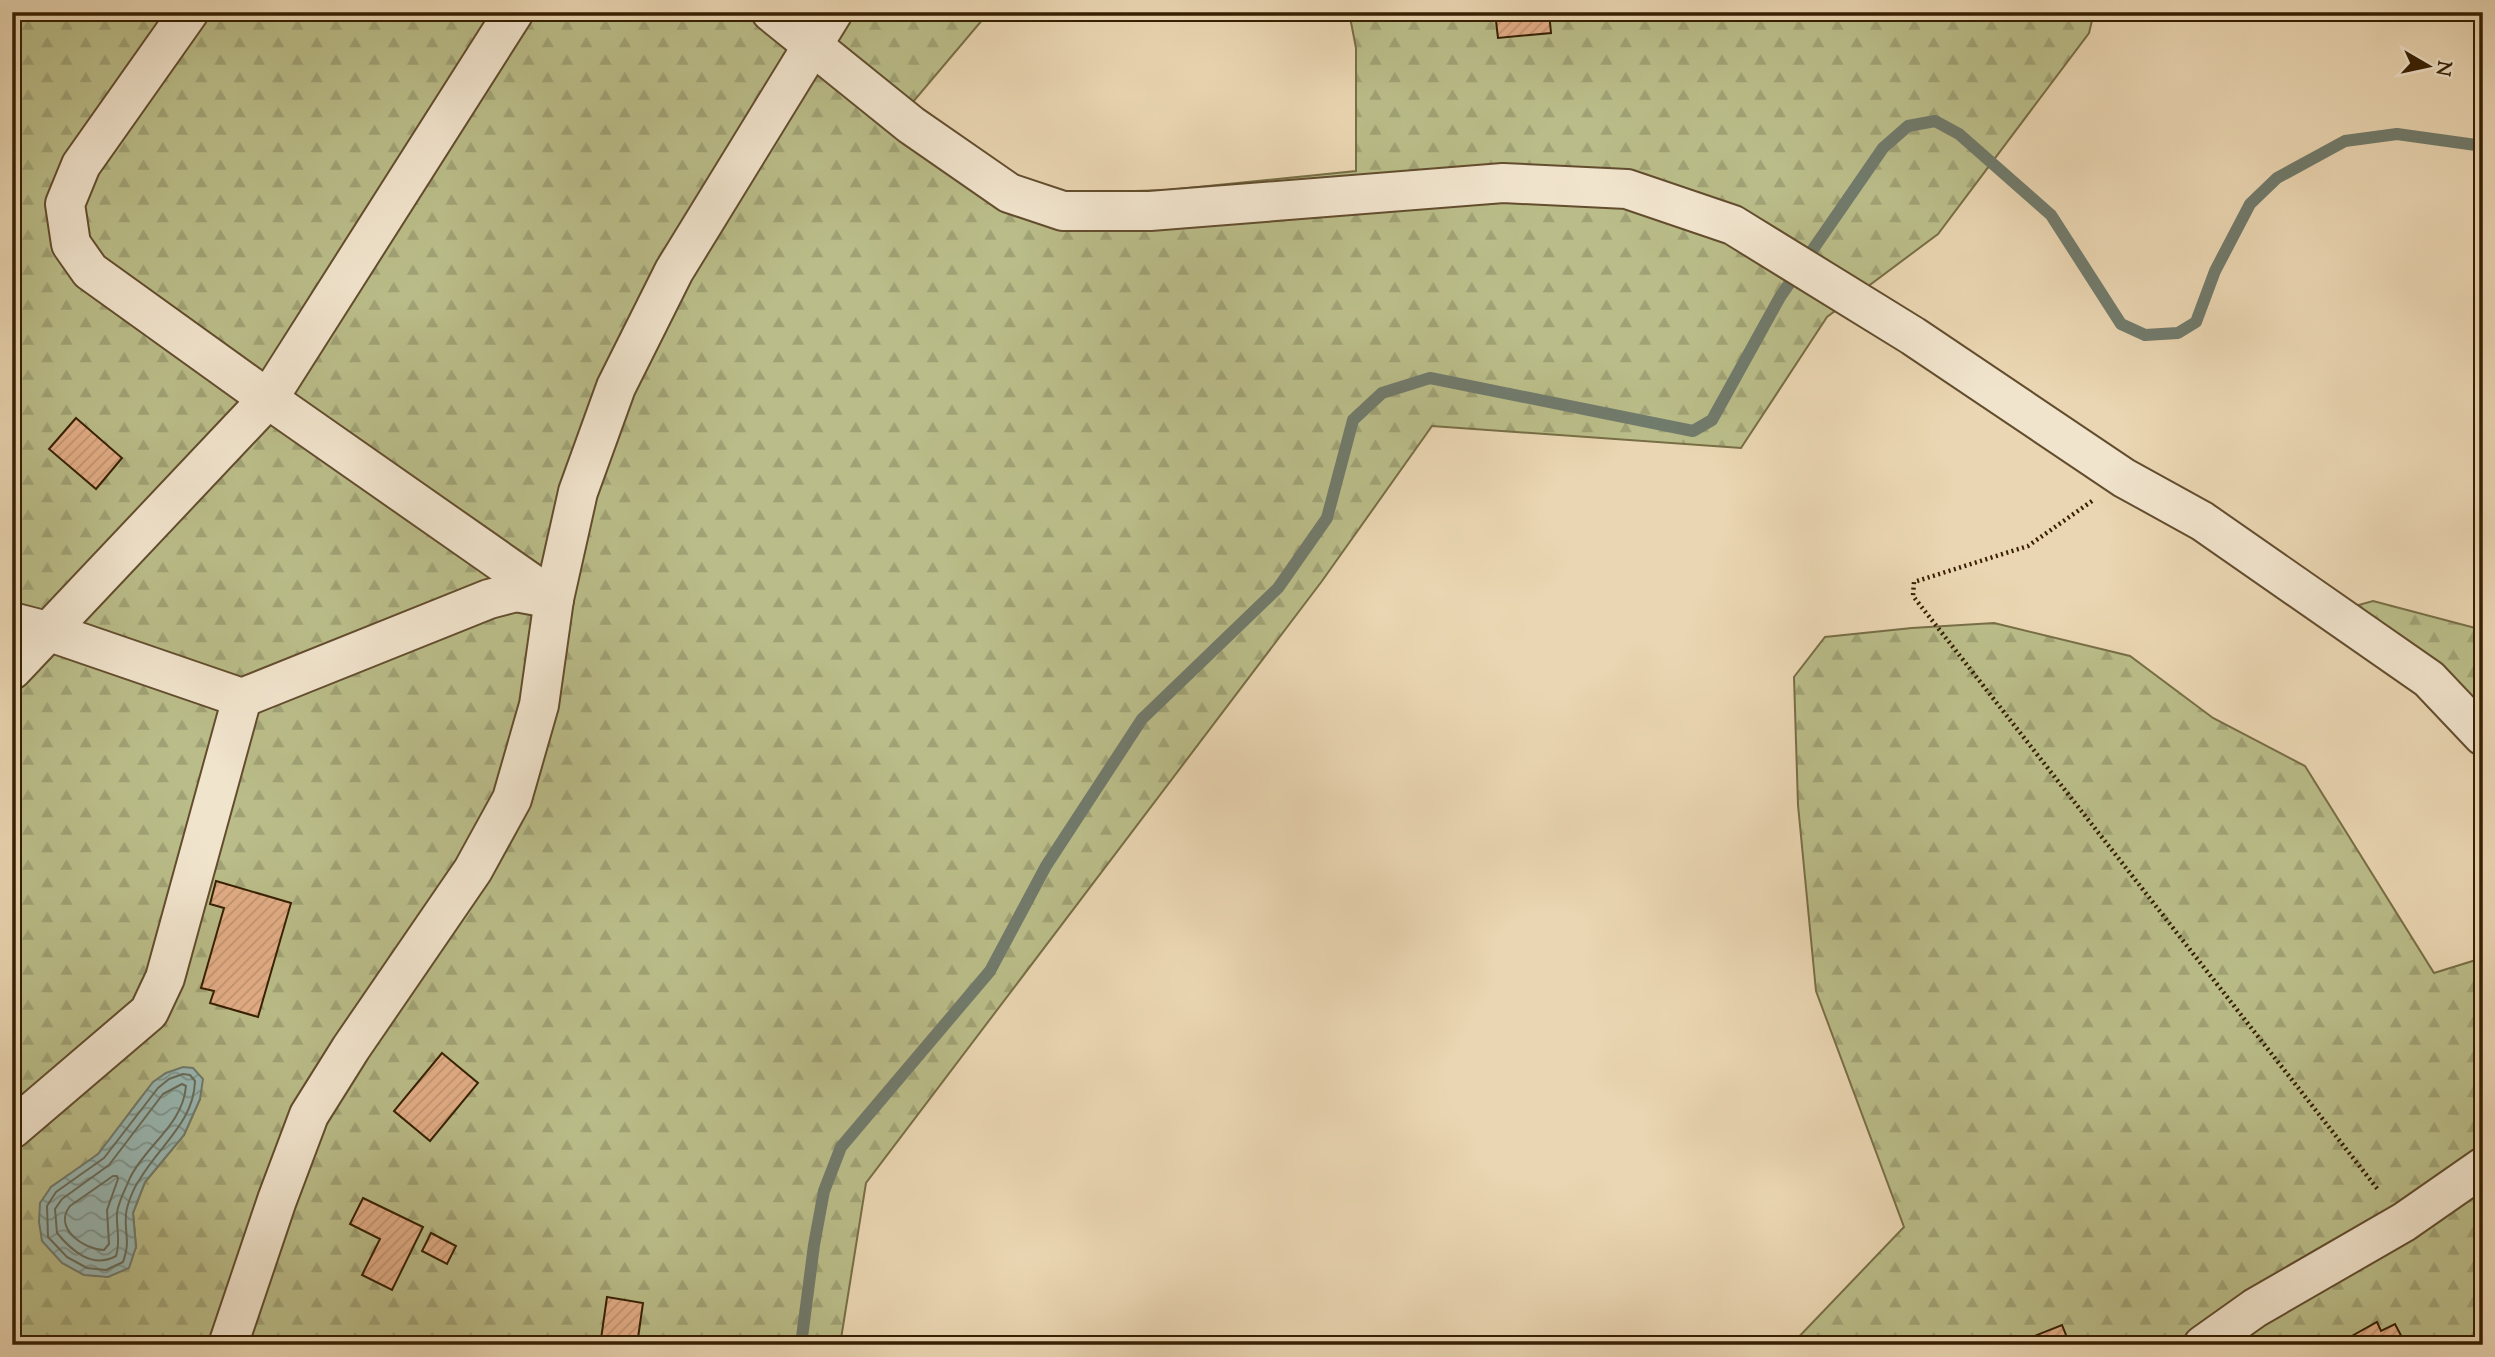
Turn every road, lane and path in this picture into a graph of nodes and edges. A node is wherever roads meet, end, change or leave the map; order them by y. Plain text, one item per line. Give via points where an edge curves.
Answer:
1 (189, 12) edge
2 (514, 12) edge
3 (771, 12) edge
4 (833, 12) edge
5 (813, 47) junction
6 (268, 399) junction
7 (2124, 478) junction
8 (554, 598) junction
9 (29, 627) edge
10 (12, 670) edge
11 (242, 698) junction
12 (2483, 737) edge
13 (12, 1129) edge
14 (2483, 1167) edge
15 (2404, 1222) junction
16 (228, 1345) edge
17 (2203, 1345) edge

1 - 6 street via 81,165 65,204 71,244 90,271
2 - 6 street
3 - 5 street
4 - 5 street
5 - 7 street via 911,125 1009,193 1063,211 1150,211 1503,183 1627,189 1733,225 1913,336
5 - 8 street via 674,271 616,387 578,492
6 - 8 street
6 - 9 street
7 - 12 street via 2202,520 2429,679
7 - 15 path via 2028,546 1914,582 1913,596
8 - 11 street via 516,592 489,599
8 - 16 street via 540,705 512,799 473,870 309,1115
9 - 10 street
9 - 11 street
11 - 13 street via 166,978 149,1012
14 - 15 street
15 - 17 street via 2255,1308

